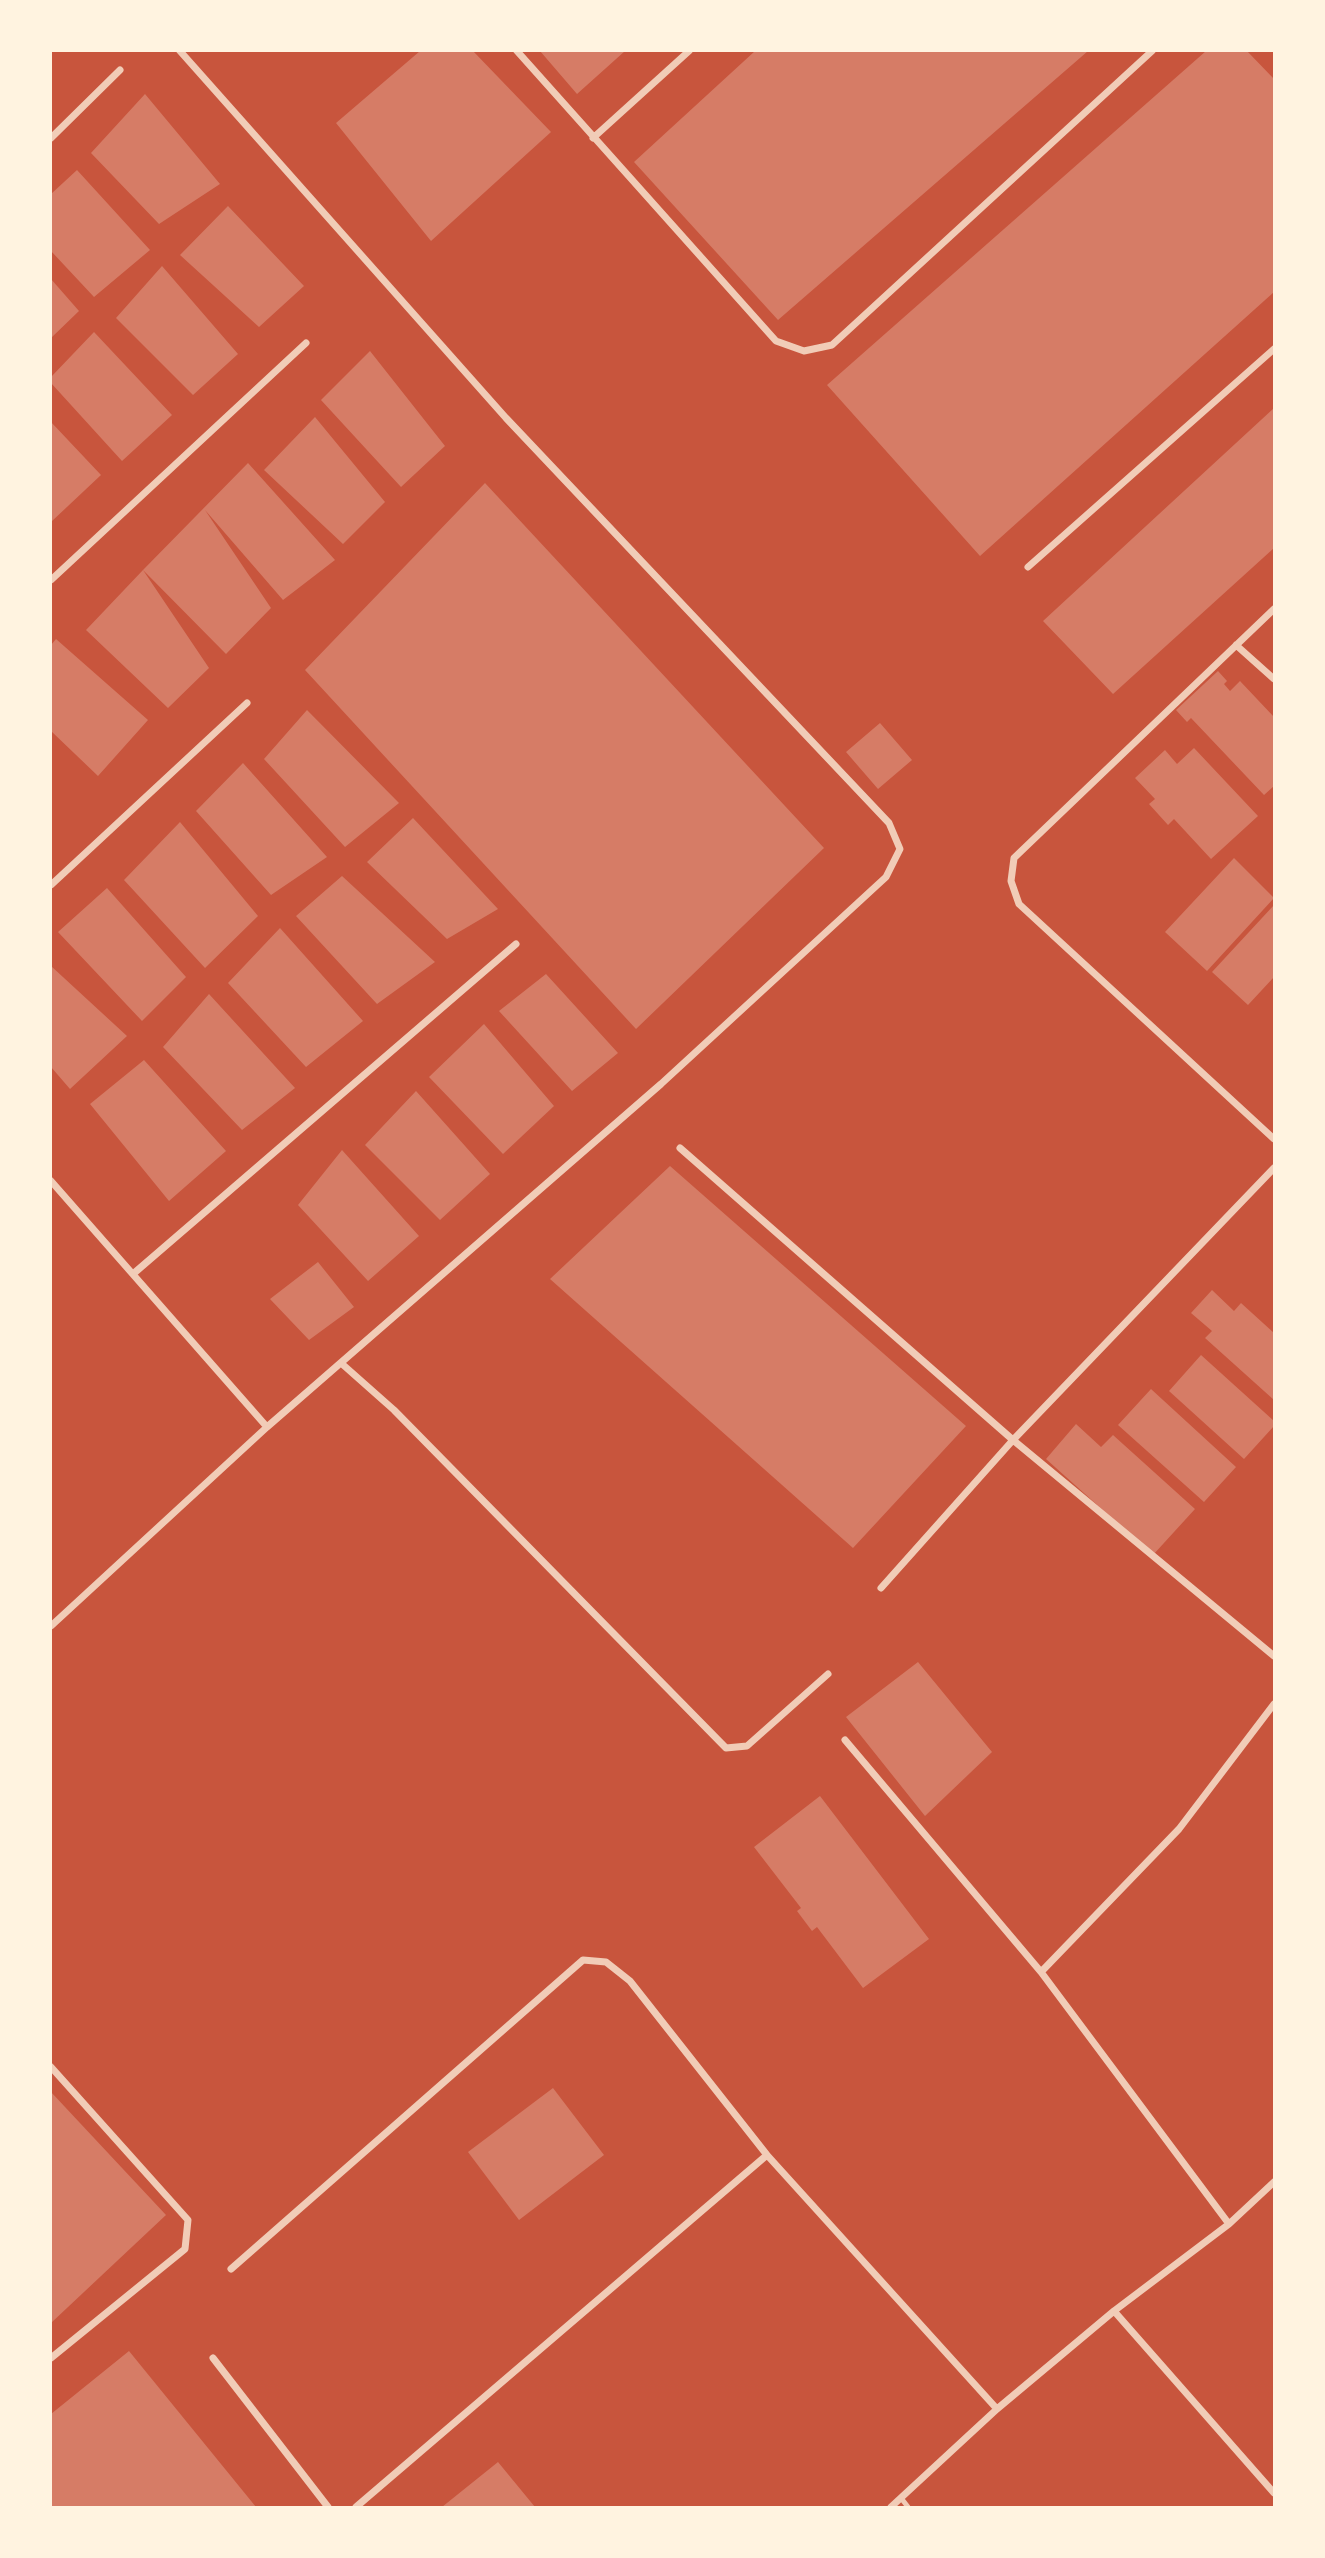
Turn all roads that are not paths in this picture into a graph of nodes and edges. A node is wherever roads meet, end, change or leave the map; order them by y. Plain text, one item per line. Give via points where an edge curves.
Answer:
1 (180, 51) edge
2 (517, 51) edge
3 (689, 51) edge
4 (1152, 51) edge
5 (120, 70) dead end
6 (51, 138) edge
7 (593, 138) junction
8 (306, 343) dead end
9 (1274, 349) edge
10 (1028, 567) dead end
11 (51, 580) edge
12 (1274, 609) edge
13 (1236, 645) junction
14 (1274, 678) edge
15 (247, 703) dead end
16 (51, 885) edge
17 (516, 944) dead end
18 (1274, 1139) edge
19 (680, 1148) dead end
20 (1274, 1168) edge
21 (51, 1181) edge
22 (133, 1274) junction
23 (341, 1363) junction
24 (267, 1426) junction
25 (1013, 1440) junction
26 (881, 1588) dead end
27 (51, 1626) edge
28 (1274, 1656) edge
29 (828, 1674) dead end
30 (1274, 1704) edge
31 (845, 1740) dead end
32 (1041, 1972) junction
33 (51, 2067) edge
34 (767, 2155) junction
35 (1274, 2182) edge
36 (1229, 2224) junction
37 (231, 2269) dead end
38 (1114, 2311) junction
39 (51, 2358) edge
40 (213, 2358) dead end
41 (997, 2409) junction
42 (1274, 2493) edge
43 (901, 2498) junction
44 (328, 2507) edge
45 (356, 2507) edge
46 (891, 2507) edge
47 (908, 2507) edge

1 - 23 street via 506,418 890,823 900,849 886,877 671,1075
2 - 7 street
3 - 7 street
4 - 7 street via 832,345 804,351 776,341
5 - 6 street
8 - 11 street
9 - 10 street
12 - 13 street
13 - 14 street
13 - 18 street via 1014,858 1011,881 1019,904
15 - 16 street
17 - 22 street
19 - 25 street
20 - 25 street
21 - 22 street
22 - 24 street
23 - 24 street
23 - 29 street via 404,1420 726,1748 747,1746
24 - 27 street
25 - 26 street
25 - 28 street
30 - 32 street via 1180,1829
31 - 32 street
32 - 36 street
33 - 39 street via 188,2220 185,2249
34 - 37 street via 630,1981 606,1962 583,1960
34 - 41 street
34 - 45 street
35 - 36 street
36 - 38 street
38 - 41 street
38 - 42 street
40 - 44 street
41 - 43 street
43 - 46 street
43 - 47 lane

